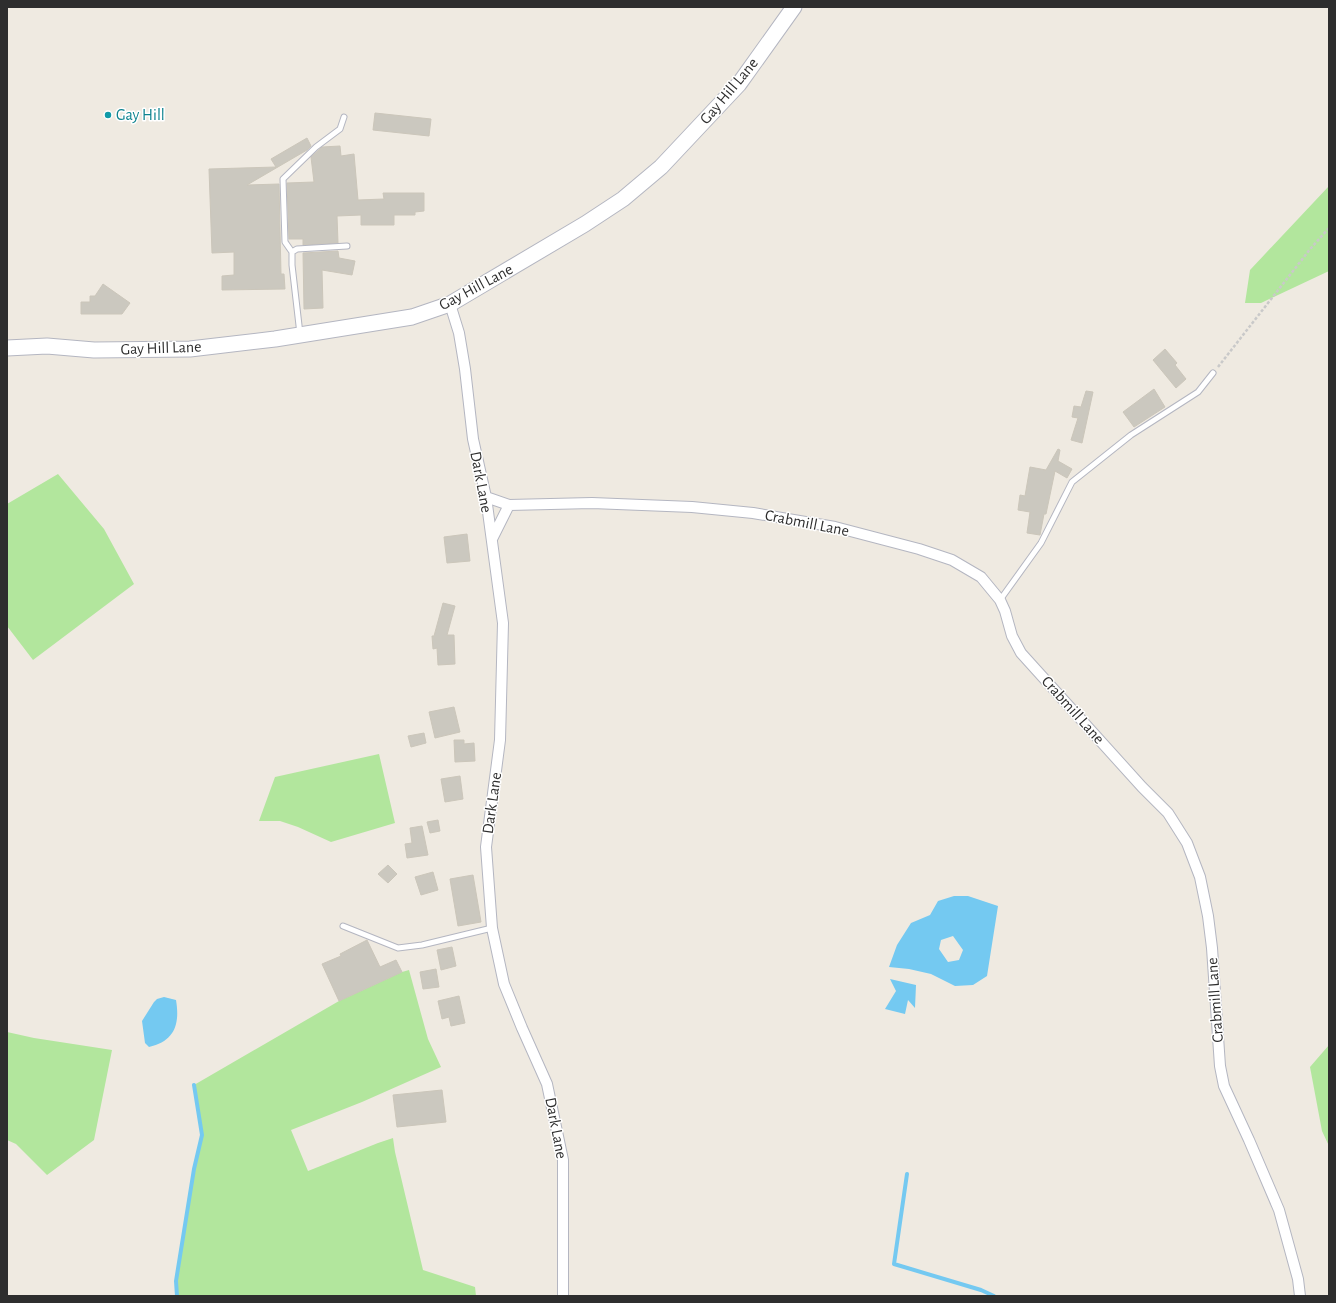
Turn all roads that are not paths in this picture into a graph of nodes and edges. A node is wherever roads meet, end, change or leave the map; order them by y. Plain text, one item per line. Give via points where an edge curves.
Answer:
1 (794, 7) edge
2 (344, 117) dead end
3 (347, 246) dead end
4 (292, 252) junction
5 (450, 304) junction
6 (300, 335) junction
7 (7, 348) edge
8 (1213, 374) road end
9 (486, 497) junction
10 (509, 505) junction
11 (492, 539) junction
12 (1000, 600) junction
13 (343, 926) dead end
14 (492, 928) junction
15 (563, 1296) edge
16 (1300, 1296) edge

1 - 5 street, Gay Hill Lane via 739,84 662,167 623,199 585,224
2 - 4 lane via 340,129 316,146 283,179 285,242
3 - 4 lane via 297,248
4 - 6 lane
5 - 6 street, Gay Hill Lane via 412,317
5 - 9 street, Dark Lane via 459,333 473,439
6 - 7 street, Gay Hill Lane via 190,349 94,350 47,346
8 - 12 lane via 1198,392 1131,436 1072,482 1041,543
9 - 10 street, Crabmill Lane
9 - 11 street, Dark Lane
10 - 11 street
10 - 12 street, Crabmill Lane via 592,502 692,507 752,513 835,527 952,560 981,577
11 - 14 street, Dark Lane via 503,623 500,740 486,847
12 - 16 street, Crabmill Lane via 1012,636 1021,652 1168,813 1187,843 1200,878 1208,916 1220,1066 1224,1086 1279,1210 1298,1279
13 - 14 lane via 398,948 422,945
14 - 15 street, Dark Lane via 504,984 547,1084 563,1160

